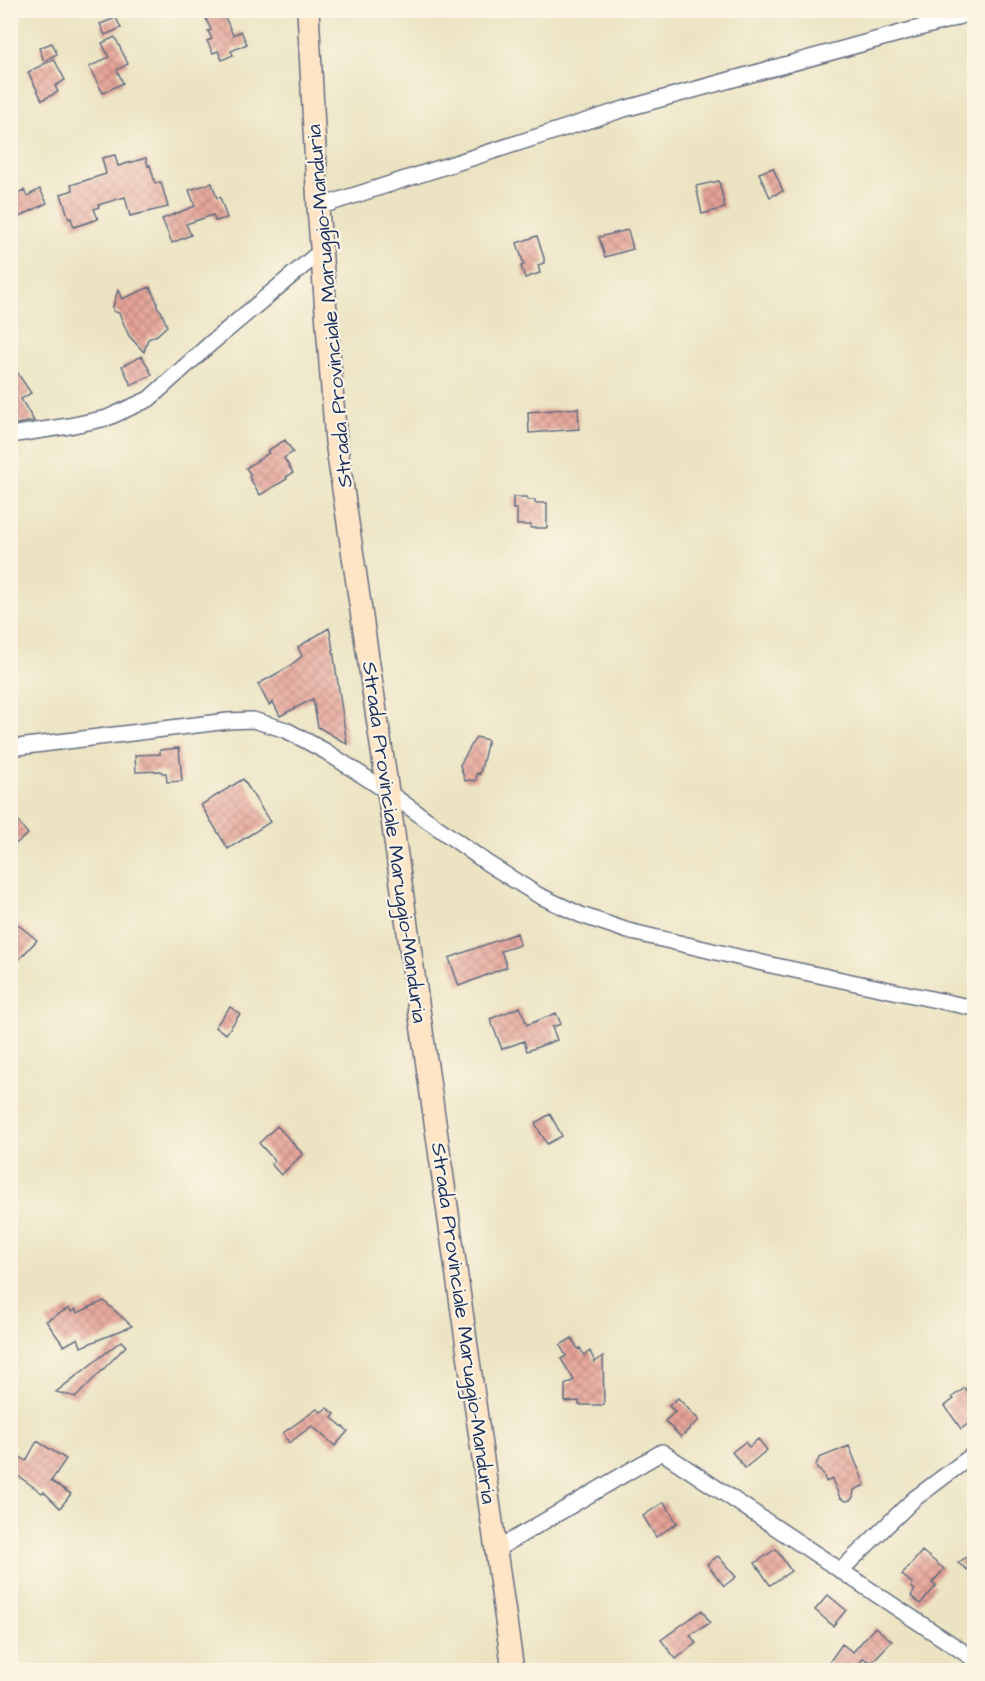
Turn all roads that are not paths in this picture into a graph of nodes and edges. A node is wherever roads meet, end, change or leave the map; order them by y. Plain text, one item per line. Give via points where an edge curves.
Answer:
1 (308, 10) edge
2 (975, 11) edge
3 (318, 207) junction
4 (321, 251) junction
5 (10, 435) edge
6 (10, 748) edge
7 (388, 792) junction
8 (975, 1008) edge
9 (975, 1454) edge
10 (497, 1549) junction
11 (841, 1570) junction
12 (975, 1659) edge
13 (513, 1671) edge

1 - 3 main road, Strada Provinciale Maruggio-Manduria
2 - 3 street via 624,109
3 - 4 main road, Strada Provinciale Maruggio-Manduria
4 - 5 street via 149,399 107,418
4 - 7 main road, Strada Provinciale Maruggio-Manduria via 336,442
6 - 7 street via 253,720 286,730
7 - 8 street via 538,895 581,915 628,931 760,963
7 - 10 main road, Strada Provinciale Maruggio-Manduria
9 - 11 street via 914,1499
10 - 11 street via 662,1452
10 - 13 main road, Strada Provinciale Maruggio-Manduria
11 - 12 street

